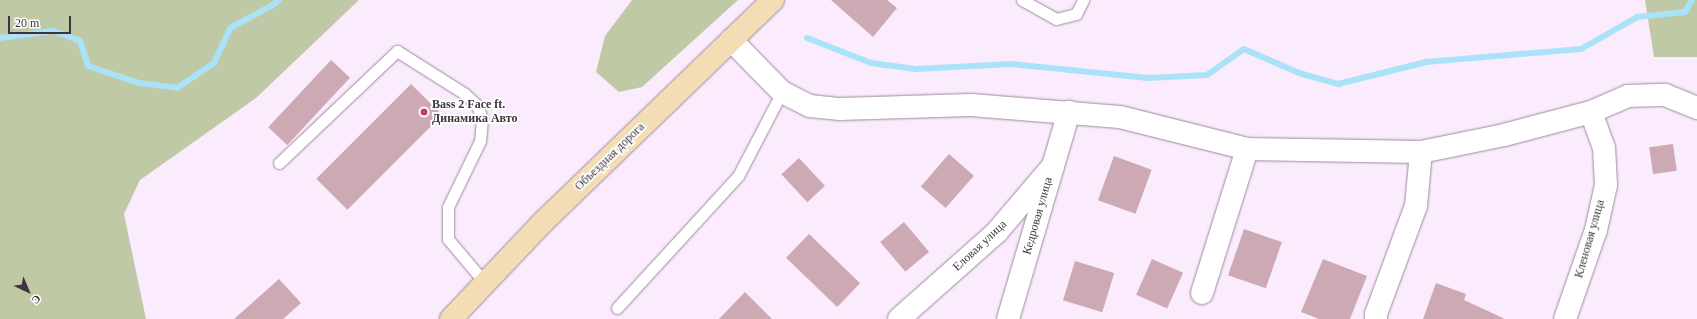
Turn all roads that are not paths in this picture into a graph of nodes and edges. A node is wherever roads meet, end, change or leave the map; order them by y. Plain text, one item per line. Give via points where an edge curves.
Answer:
1 (773, 0) edge
2 (1022, 0) edge
3 (1083, 0) edge
4 (731, 40) junction
5 (782, 92) junction
6 (1697, 108) edge
7 (1069, 112) junction
8 (1590, 112) junction
9 (1247, 149) junction
10 (1421, 152) junction
11 (279, 163) dead end
12 (1053, 166) junction
13 (485, 283) junction
14 (1202, 293) dead end
15 (617, 308) dead end
16 (451, 319) edge
17 (899, 319) edge
18 (1008, 319) edge
19 (1376, 319) edge
20 (1565, 319) edge

1 - 4 main road, Объездная дорога
2 - 3 lane via 1056,19 1076,14
4 - 5 street
4 - 13 main road, Объездная дорога via 542,223
5 - 7 street via 810,106 840,110 971,105
5 - 15 lane via 738,176
6 - 8 street via 1665,95 1628,96
7 - 9 street via 1120,117
7 - 12 street, Кедровая улица
8 - 10 street via 1504,135
8 - 20 street, Кленовая улица via 1604,148 1606,185 1596,230
9 - 10 street
9 - 14 street
10 - 19 street via 1416,206
11 - 13 lane via 397,52 465,94 477,105 482,119 480,141 448,207 448,239
12 - 17 street, Еловая улица via 996,233
12 - 18 street, Кедровая улица
13 - 16 main road, Объездная дорога

